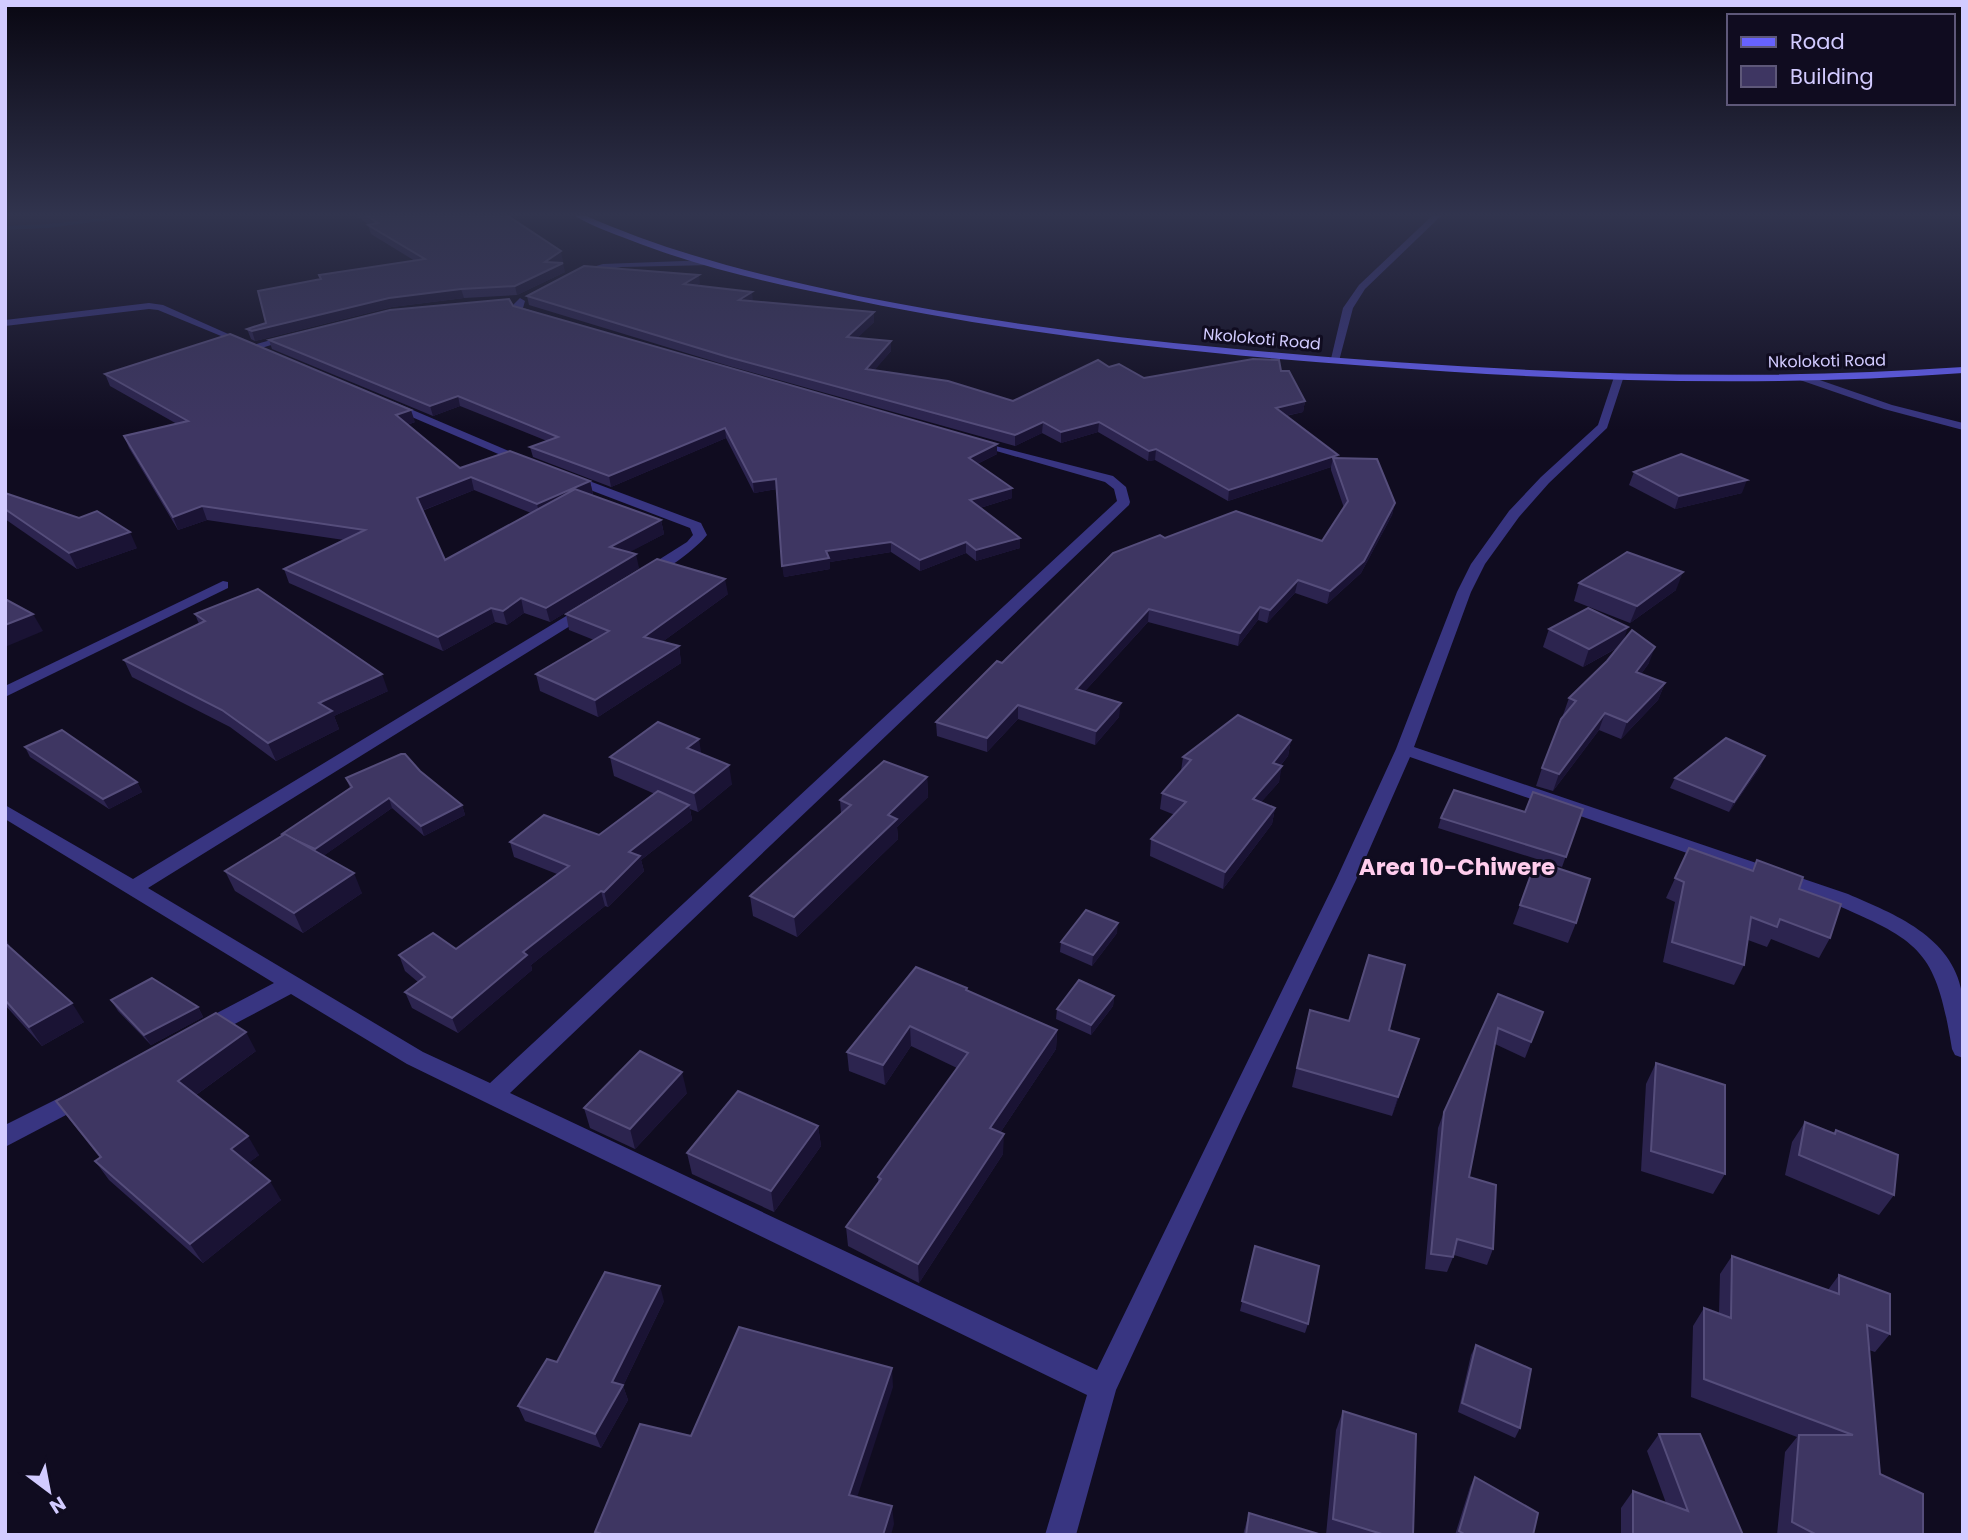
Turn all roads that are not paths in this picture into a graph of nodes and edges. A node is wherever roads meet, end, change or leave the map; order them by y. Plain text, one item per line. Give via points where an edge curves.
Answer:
1 (801, 286) edge
2 (1363, 286) edge
3 (520, 299) edge
4 (545, 317) edge
5 (5, 323) edge
6 (308, 332) edge
7 (255, 347) junction
8 (268, 353) edge
9 (1334, 361) junction
10 (1963, 370) edge
11 (1619, 376) junction
12 (1804, 378) junction
13 (383, 401) edge
14 (1963, 427) edge
15 (963, 438) edge
16 (537, 465) edge
17 (561, 474) edge
18 (633, 582) edge
19 (223, 585) dead end
20 (597, 604) edge
21 (5, 692) edge
22 (1405, 749) junction
23 (5, 811) edge
24 (134, 888) junction
25 (289, 985) junction
26 (190, 1038) edge
27 (1963, 1049) edge
28 (104, 1084) edge
29 (492, 1096) junction
30 (5, 1136) edge
31 (1103, 1388) junction
32 (1060, 1535) edge

1 - 9 main road, Nkolokoti Road via 980,323 1240,355
2 - 9 street via 1348,309
3 - 4 street via 519,310
5 - 7 street via 160,307
6 - 7 street
7 - 8 street
9 - 11 main road, Nkolokoti Road
10 - 12 main road, Nkolokoti Road
11 - 12 main road, Nkolokoti Road
11 - 22 street via 1603,426 1514,514 1478,564
12 - 14 street
13 - 16 street
15 - 29 street via 1110,479 1120,487 1124,502
17 - 18 street via 696,526 700,535 692,545
19 - 21 street
20 - 24 street
22 - 27 street via 1878,915 1936,956 1953,996
22 - 31 street
23 - 24 street
24 - 25 street
25 - 26 street
25 - 29 street via 415,1059
28 - 30 street
29 - 31 street
31 - 32 street

